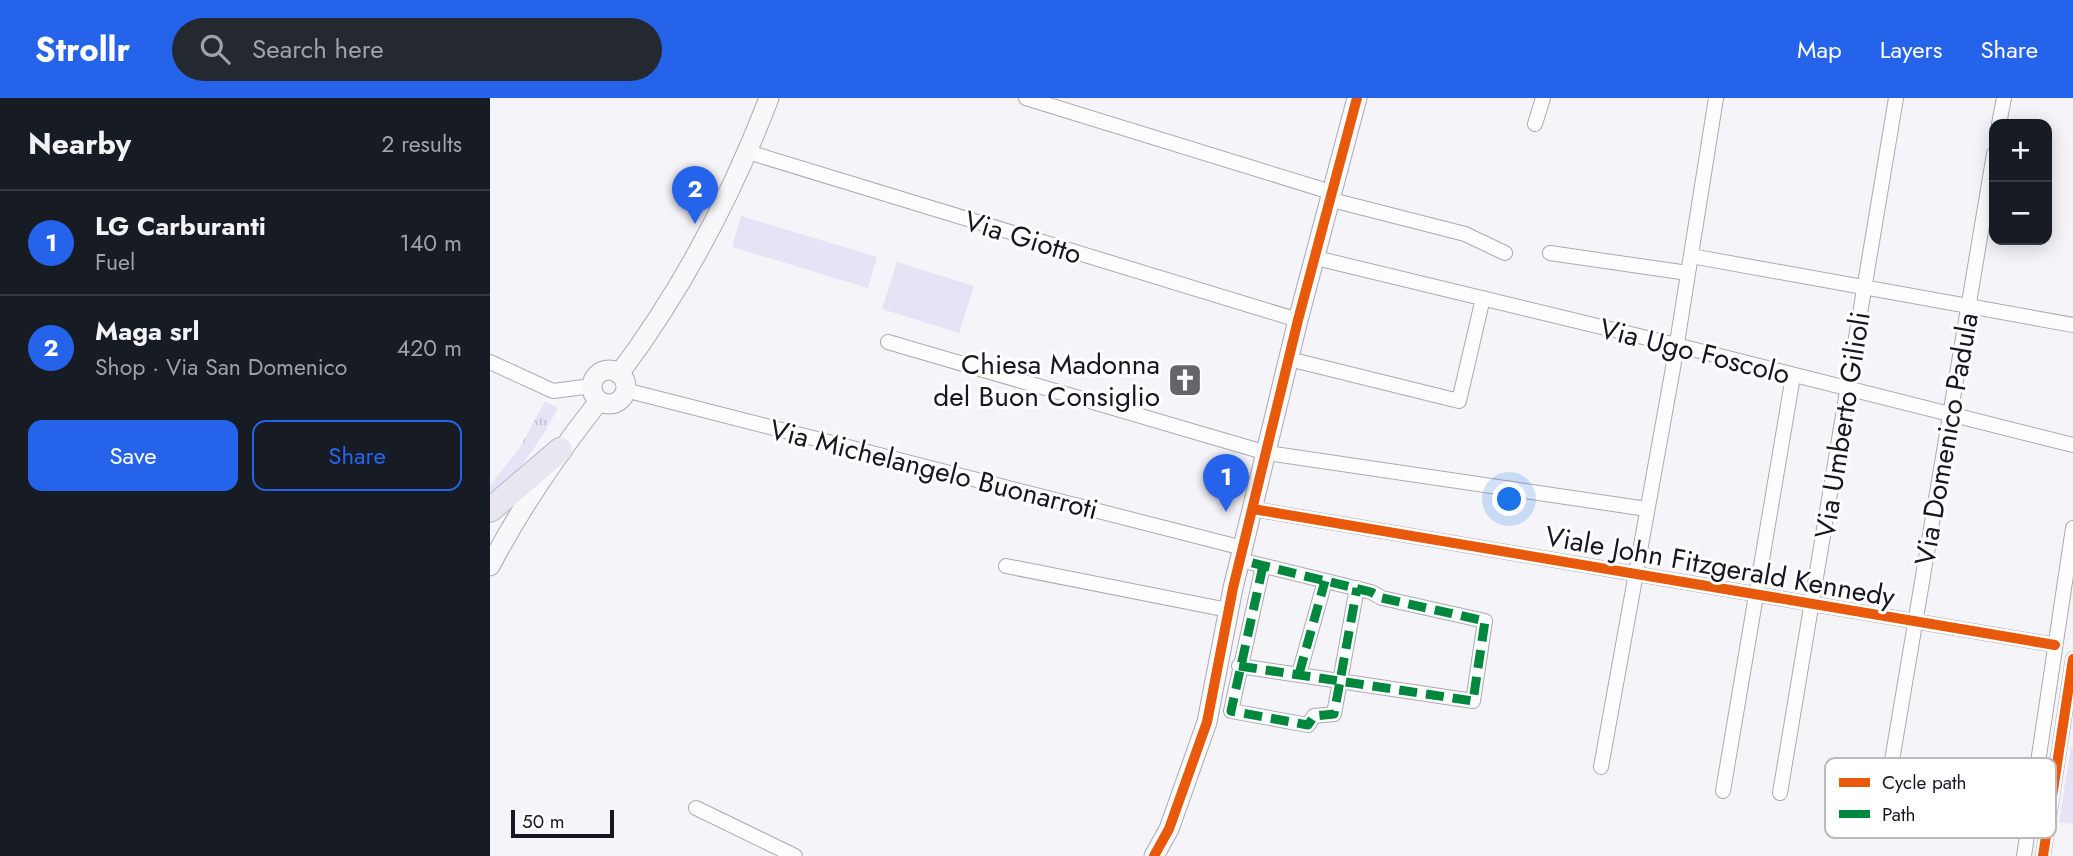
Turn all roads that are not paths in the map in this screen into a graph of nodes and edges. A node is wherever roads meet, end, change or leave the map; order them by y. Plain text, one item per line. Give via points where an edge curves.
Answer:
1 (769, 98) edge
2 (1026, 98) edge
3 (1357, 98) edge
4 (1543, 98) edge
5 (1716, 98) edge
6 (1896, 98) edge
7 (2004, 98) edge
8 (2000, 119) edge
9 (1535, 124) dead end
10 (748, 152) junction
11 (1989, 182) edge
12 (1333, 196) junction
13 (1506, 253) dead end
14 (1550, 253) dead end
15 (1691, 256) junction
16 (1316, 258) junction
17 (1688, 273) junction
18 (1865, 289) junction
19 (1483, 298) junction
20 (1969, 307) junction
21 (1298, 320) junction
22 (2073, 325) edge
23 (888, 342) dead end
24 (1676, 345) junction
25 (1289, 359) junction
26 (490, 362) edge
27 (1793, 376) junction
28 (622, 382) junction
29 (1849, 391) junction
30 (596, 393) junction
31 (1949, 415) junction
32 (2073, 445) edge
33 (560, 450) junction
34 (1267, 453) junction
35 (1253, 509) junction
36 (1647, 509) junction
37 (490, 510) edge
38 (2073, 528) edge
39 (1241, 554) junction
40 (490, 566) edge
41 (1006, 566) dead end
42 (1264, 566) junction
43 (1635, 575) junction
44 (1325, 581) junction
45 (1357, 588) junction
46 (1755, 597) junction
47 (1812, 607) junction
48 (1228, 610) junction
49 (1915, 622) junction
50 (2055, 645) junction
51 (2073, 650) edge
52 (2073, 659) edge
53 (1239, 666) junction
54 (1299, 674) junction
55 (1341, 681) junction
56 (1892, 758) edge
57 (2038, 758) edge
58 (1601, 767) dead end
59 (2056, 771) edge
60 (1723, 791) dead end
61 (1780, 793) dead end
62 (696, 808) dead end
63 (2027, 838) edge
64 (2046, 838) edge
65 (795, 856) edge
66 (1154, 856) edge
67 (2024, 856) edge
68 (2043, 856) edge

1 - 10 street
2 - 12 street
3 - 12 street
4 - 9 street
5 - 15 street
6 - 18 street, Via Umberto Gilioli
7 - 8 street
10 - 21 street, Via Giotto
10 - 28 street
11 - 20 street, Via Domenico Padula
12 - 13 street via 1465,234
12 - 16 street
14 - 17 street
15 - 17 street
15 - 18 street
16 - 19 street, Via Ugo Foscolo
16 - 21 street
17 - 24 street
18 - 20 street
18 - 29 street, Via Umberto Gilioli
19 - 24 street, Via Ugo Foscolo
19 - 25 street via 1459,401
20 - 22 street
20 - 31 street, Via Domenico Padula
21 - 25 street
23 - 34 street
24 - 27 street, Via Ugo Foscolo
24 - 36 street
25 - 34 street
26 - 30 street via 552,391
27 - 29 street, Via Ugo Foscolo
27 - 46 street
28 - 30 street via 615,402
28 - 30 street via 609,370 599,373
28 - 39 street, Via Michelangelo Buonarroti
29 - 31 street, Via Ugo Foscolo
29 - 47 street, Via Umberto Gilioli
30 - 33 street
31 - 32 street, Via Ugo Foscolo
31 - 49 street, Via Domenico Padula
33 - 37 highway
33 - 40 street
34 - 35 street
34 - 36 street
35 - 39 street
35 - 43 street, Viale John Fitzgerald Kennedy
36 - 43 street
38 - 50 street
39 - 42 street, Via Michelangelo Buonarroti
39 - 48 street
41 - 48 street
42 - 44 street, Via Michelangelo Buonarroti
42 - 53 street
43 - 46 street, Viale John Fitzgerald Kennedy
43 - 58 street
44 - 45 street, Via Michelangelo Buonarroti
44 - 54 street
45 - 55 street
45 - 55 street, Via Michelangelo Buonarroti via 1485,621 1473,701
46 - 47 street, Viale John Fitzgerald Kennedy
46 - 60 street
47 - 49 street, Viale John Fitzgerald Kennedy
47 - 61 street, Via Umberto Gilioli
48 - 66 street via 1206,722 1169,828
49 - 50 street, Viale John Fitzgerald Kennedy
49 - 56 street, Via Domenico Padula
50 - 51 street, Viale John Fitzgerald Kennedy via 2063,654
50 - 57 street
52 - 59 street
53 - 54 street
53 - 55 street via 1231,711 1308,726 1314,716 1334,714
54 - 55 street
62 - 65 street
63 - 67 street
64 - 68 street

